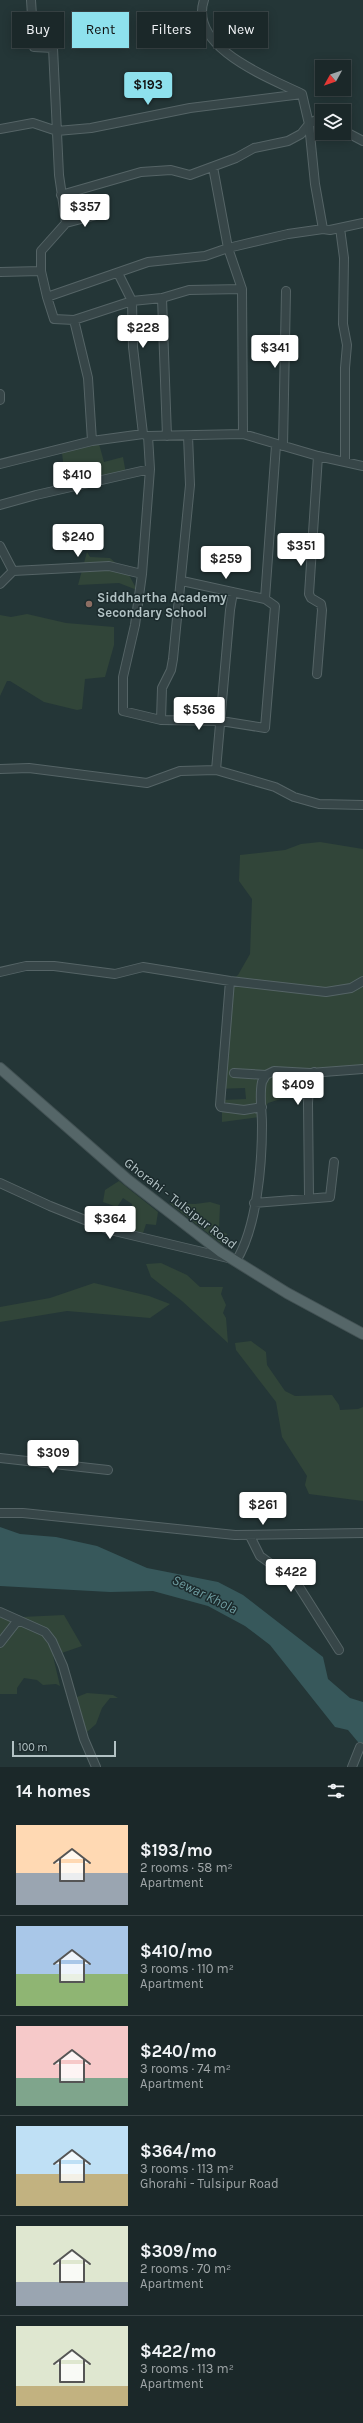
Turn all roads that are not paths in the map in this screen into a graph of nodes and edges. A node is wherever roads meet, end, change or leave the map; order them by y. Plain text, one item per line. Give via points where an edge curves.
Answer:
1 (31, 0) edge
2 (204, 0) edge
3 (302, 94) junction
4 (315, 121) edge
5 (309, 124) junction
6 (0, 129) edge
7 (58, 131) junction
8 (351, 135) edge
9 (363, 141) edge
10 (213, 167) junction
11 (61, 195) junction
12 (100, 214) dead end
13 (66, 223) junction
14 (363, 223) edge
15 (340, 228) junction
16 (323, 229) junction
17 (228, 248) junction
18 (41, 271) junction
19 (0, 272) edge
20 (118, 273) junction
21 (242, 289) junction
22 (286, 291) dead end
23 (47, 297) junction
24 (162, 298) junction
25 (132, 301) junction
26 (74, 320) junction
27 (0, 394) edge
28 (0, 400) edge
29 (243, 434) junction
30 (145, 436) junction
31 (167, 436) junction
32 (188, 436) junction
33 (92, 441) junction
34 (280, 446) junction
35 (318, 456) junction
36 (345, 462) junction
37 (0, 464) edge
38 (363, 466) edge
39 (150, 469) junction
40 (0, 505) edge
41 (0, 546) edge
42 (13, 571) junction
43 (142, 574) junction
44 (182, 581) junction
45 (0, 584) edge
46 (233, 592) junction
47 (266, 599) junction
48 (317, 674) dead end
49 (161, 720) junction
50 (221, 721) junction
51 (0, 769) edge
52 (216, 770) junction
53 (363, 805) edge
54 (0, 972) edge
55 (230, 981) junction
56 (363, 981) edge
57 (0, 1068) edge
58 (363, 1070) edge
59 (314, 1072) junction
60 (234, 1073) dead end
61 (266, 1075) junction
62 (262, 1107) junction
63 (334, 1162) dead end
64 (0, 1183) edge
65 (309, 1197) junction
66 (254, 1203) junction
67 (235, 1260) junction
68 (363, 1334) edge
69 (0, 1458) edge
70 (108, 1470) dead end
71 (0, 1513) edge
72 (363, 1533) edge
73 (250, 1536) junction
74 (0, 1612) edge
75 (18, 1620) junction
76 (0, 1643) edge
77 (340, 1650) dead end
78 (360, 1747) dead end
79 (96, 1767) edge
80 (352, 1767) edge

1 - 7 street via 34,47 53,48
2 - 3 street via 201,9 202,19 217,45 236,61
3 - 5 street
3 - 7 street via 190,108 91,128
4 - 5 street
5 - 10 street via 301,134 288,141 254,148
5 - 16 street
6 - 7 street via 33,123
7 - 11 street
8 - 9 street
10 - 11 street via 190,175 171,170 141,172
10 - 17 street
11 - 13 street
12 - 13 street
13 - 18 street via 41,251
14 - 15 street
15 - 16 street
15 - 36 street via 344,258 343,324 347,344
16 - 17 street
17 - 20 street via 206,256 148,262
17 - 21 street
18 - 19 street
18 - 23 street
20 - 23 street
20 - 25 street
21 - 24 street via 189,290
21 - 29 street
22 - 34 street
23 - 26 street via 54,318
24 - 25 street
24 - 31 street
25 - 26 street
25 - 30 street via 133,347
26 - 33 street via 88,378
27 - 28 street
29 - 32 street
29 - 34 street
30 - 31 street
30 - 33 street
30 - 39 street
31 - 32 street
32 - 44 street via 190,486
33 - 37 street
34 - 35 street
34 - 47 street
35 - 36 street
35 - 48 street via 309,594 321,604 322,610
36 - 38 street
39 - 40 street
39 - 43 street
41 - 42 street
42 - 43 street via 109,566
42 - 45 street
43 - 49 street via 135,625 123,677 123,711
44 - 46 street
44 - 49 street via 171,670 162,688
46 - 47 street
46 - 50 street
47 - 50 street via 275,606 265,728
49 - 50 street
50 - 52 street
51 - 52 street via 29,768 147,783 180,771
52 - 53 street via 275,786 294,797 319,804
54 - 55 street via 26,966 54,966 115,974 143,967
55 - 56 street via 326,992 351,988
55 - 62 street via 220,1105 234,1110
57 - 67 main road, Ghorahi - Tulsipur Road via 128,1180
58 - 59 street
59 - 61 street via 274,1071
59 - 65 street via 308,1095
60 - 61 street
61 - 62 street via 261,1088
62 - 66 street via 262,1152
63 - 65 street via 330,1197
64 - 67 street via 110,1230
65 - 66 street
66 - 67 street via 245,1246
67 - 68 main road, Ghorahi - Tulsipur Road via 287,1293
69 - 70 street
71 - 73 street via 23,1513
72 - 73 street
73 - 77 street via 260,1556 296,1582
74 - 75 street
75 - 76 street
75 - 79 street via 45,1632 52,1641 63,1666 84,1739
78 - 80 street

